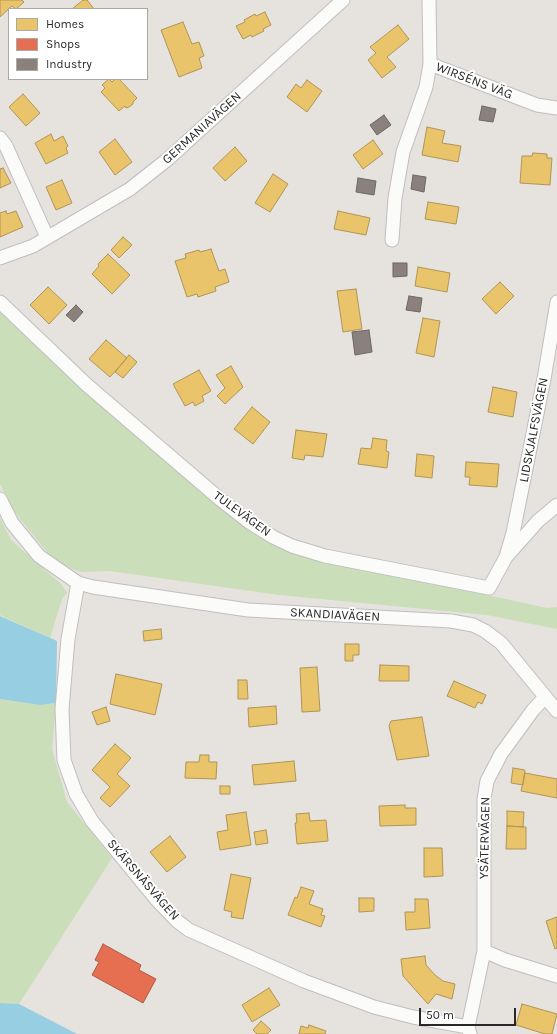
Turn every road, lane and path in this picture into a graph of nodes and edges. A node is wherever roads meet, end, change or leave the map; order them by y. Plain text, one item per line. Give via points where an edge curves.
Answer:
1 (343, 0) edge
2 (429, 0) edge
3 (430, 64) junction
4 (557, 108) edge
5 (0, 138) edge
6 (48, 237) junction
7 (392, 240) dead end
8 (0, 258) edge
9 (0, 302) edge
10 (557, 302) edge
11 (0, 499) edge
12 (557, 505) edge
13 (506, 557) junction
14 (78, 582) junction
15 (545, 697) junction
16 (557, 711) edge
17 (484, 951) junction
18 (557, 976) edge
19 (469, 1031) edge

1 - 6 street, GERMANIAVÄGEN via 168,159 130,189
2 - 3 street, WIRSÉNS VÄG
3 - 4 street, WIRSÉNS VÄG via 537,105
3 - 7 street via 426,87 403,152 395,198
5 - 6 street
6 - 8 street, GERMANIAVÄGEN via 33,246
9 - 13 street, TULEVÄGEN via 87,385 249,522 273,537 325,556 489,588
10 - 13 street, LIDSKJALFSVÄGEN via 544,379
11 - 14 street, SKANDIAVÄGEN via 12,523 39,556
12 - 13 street, TULEVÄGEN via 538,521
14 - 15 street, SKANDIAVÄGEN via 93,587 248,610 451,621 473,625 501,643
14 - 19 street, SKÄRSNÄSVÄGEN via 68,639 62,710 64,760 76,794 92,821 156,899 189,930 304,981 374,1007
15 - 16 street, SKANDIAVÄGEN
15 - 17 street, YSÄTERVÄGEN via 501,754 487,781 484,799
17 - 18 street
17 - 19 street, YSÄTERVÄGEN

